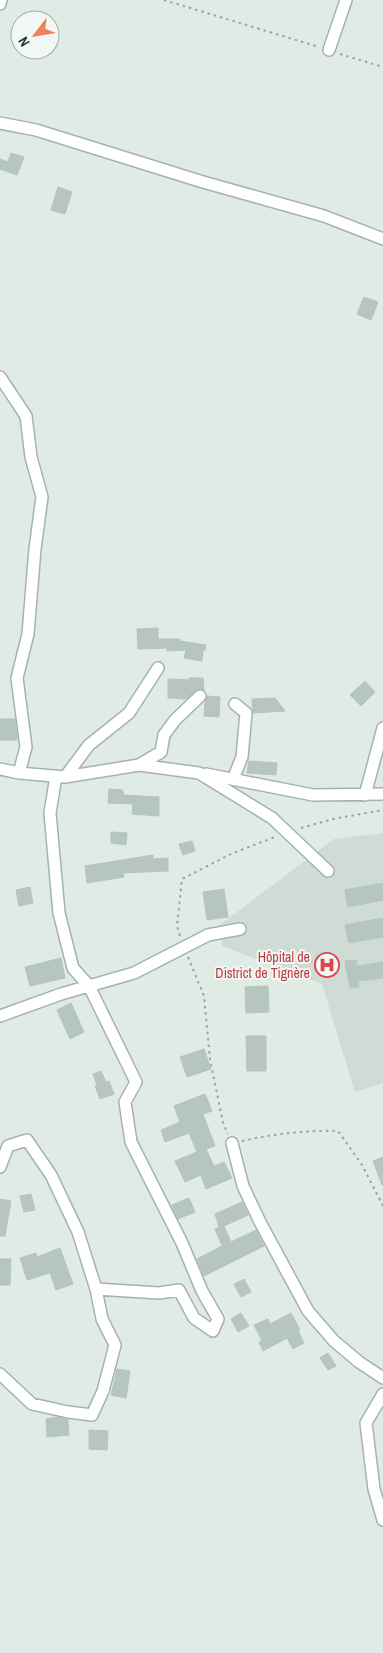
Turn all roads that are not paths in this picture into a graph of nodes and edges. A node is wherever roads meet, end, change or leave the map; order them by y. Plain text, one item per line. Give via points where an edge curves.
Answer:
1 (2, 0) edge
2 (346, 0) edge
3 (0, 4) edge
4 (329, 50) road end
5 (0, 123) edge
6 (383, 239) edge
7 (0, 377) edge
8 (158, 668) dead end
9 (200, 696) dead end
10 (235, 704) dead end
11 (383, 728) edge
12 (139, 765) junction
13 (0, 770) edge
14 (19, 773) junction
15 (199, 773) junction
16 (60, 777) junction
17 (233, 779) junction
18 (383, 794) edge
19 (365, 795) junction
20 (328, 870) dead end
21 (240, 929) dead end
22 (89, 986) junction
23 (0, 1016) edge
24 (232, 1143) road end
25 (0, 1167) edge
26 (96, 1289) junction
27 (0, 1374) edge
28 (383, 1378) edge
29 (383, 1394) edge
30 (383, 1520) edge

1 - 3 street
2 - 4 street
5 - 6 street via 36,130 324,216
7 - 14 street via 26,416 31,457 42,497 28,634 17,678 26,747
8 - 16 street via 128,713 90,745
9 - 12 street via 164,735 161,752
10 - 17 street via 246,713 242,757
11 - 19 street
12 - 15 street
12 - 16 street
13 - 14 street
14 - 16 street
15 - 17 street
15 - 20 street via 272,818
16 - 22 street via 50,813 59,913 73,968
17 - 19 street via 313,795
18 - 19 street
21 - 22 street via 208,935 134,973
22 - 23 street
22 - 26 street via 136,1082 124,1102 131,1142 218,1319 213,1331 194,1318 179,1290 158,1293
24 - 28 street via 243,1186 308,1311 334,1341
25 - 26 street via 8,1146 28,1140 51,1175 78,1232
26 - 27 street via 102,1319 115,1345 103,1391 92,1415 32,1404
29 - 30 street via 366,1423 374,1489

